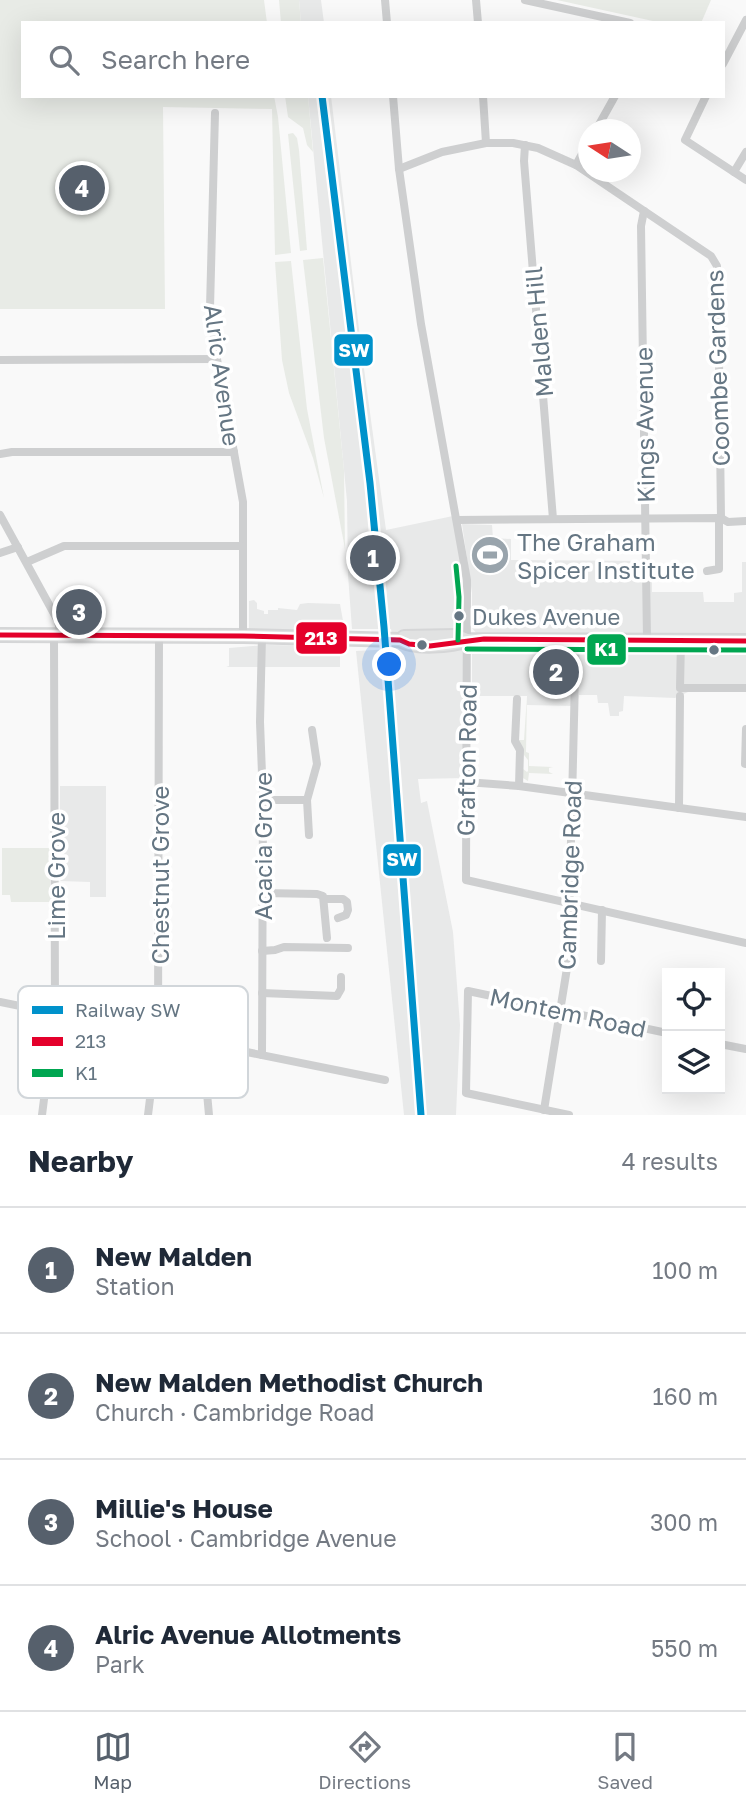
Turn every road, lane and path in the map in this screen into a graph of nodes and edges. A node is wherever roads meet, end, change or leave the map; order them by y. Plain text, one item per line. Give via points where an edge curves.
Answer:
1 (386, 0) edge
2 (476, 0) edge
3 (525, 0) edge
4 (746, 20) edge
5 (387, 21) edge
6 (478, 21) edge
7 (621, 21) edge
8 (725, 44) edge
9 (733, 46) junction
10 (725, 60) edge
11 (393, 98) edge
12 (483, 98) edge
13 (614, 98) edge
14 (705, 98) edge
15 (215, 113) dead end
16 (602, 119) edge
17 (486, 143) junction
18 (525, 145) junction
19 (746, 152) edge
20 (578, 162) edge
21 (576, 165) junction
22 (399, 169) junction
23 (734, 172) junction
24 (746, 180) edge
25 (644, 211) junction
26 (217, 359) junction
27 (0, 360) edge
28 (234, 452) junction
29 (0, 454) edge
30 (0, 516) edge
31 (552, 519) junction
32 (646, 519) junction
33 (720, 519) junction
34 (457, 520) junction
35 (746, 521) edge
36 (242, 546) junction
37 (18, 547) junction
38 (0, 553) edge
39 (27, 562) junction
40 (707, 571) dead end
41 (0, 635) edge
42 (159, 635) junction
43 (57, 636) junction
44 (243, 636) junction
45 (262, 636) junction
46 (576, 639) junction
47 (647, 639) junction
48 (467, 640) junction
49 (681, 640) junction
50 (746, 640) edge
51 (746, 688) edge
52 (680, 692) junction
53 (517, 699) dead end
54 (746, 729) edge
55 (312, 730) dead end
56 (745, 764) edge
57 (466, 782) junction
58 (519, 786) junction
59 (572, 793) junction
60 (263, 800) junction
61 (307, 800) junction
62 (679, 808) junction
63 (746, 817) edge
64 (309, 835) dead end
65 (262, 893) junction
66 (324, 899) junction
67 (570, 903) junction
68 (603, 910) junction
69 (338, 918) dead end
70 (327, 938) dead end
71 (746, 943) edge
72 (348, 948) dead end
73 (262, 951) junction
74 (601, 961) dead end
75 (341, 977) dead end
76 (55, 986) edge
77 (158, 986) edge
78 (262, 993) junction
79 (0, 1002) edge
80 (18, 1006) edge
81 (560, 1010) junction
82 (662, 1032) edge
83 (725, 1045) edge
84 (746, 1049) edge
85 (248, 1052) edge
86 (262, 1055) junction
87 (385, 1080) dead end
88 (544, 1110) junction
89 (569, 1115) edge

1 - 5 street
2 - 6 street
3 - 7 street
4 - 9 street
8 - 9 street
9 - 10 street
11 - 22 street
12 - 17 street
13 - 16 street
14 - 23 street via 685,139
15 - 26 street, Alric Avenue via 211,308
17 - 18 street
17 - 22 street via 442,152
18 - 21 street
18 - 31 street, Malden Hill
19 - 23 street
20 - 21 street
21 - 25 street
22 - 34 street via 433,399
23 - 24 street
25 - 32 street, Kings Avenue
25 - 33 street, Coombe Gardens via 711,256 717,267
26 - 27 street
26 - 28 street, Alric Avenue
28 - 29 street
28 - 36 street, Alric Avenue via 243,502
30 - 37 street
31 - 32 street
31 - 34 street
32 - 33 street
32 - 47 street, Kings Avenue
33 - 35 street
33 - 40 street via 719,569
34 - 48 street via 467,580
36 - 39 street via 64,546
36 - 44 street, Alric Avenue
37 - 38 street
37 - 39 street
39 - 43 street via 58,621
41 - 43 main road
42 - 43 main road
42 - 44 main road
42 - 77 street, Chestnut Grove
43 - 76 street, Lime Grove
44 - 45 main road
45 - 48 main road via 437,645
45 - 60 street, Acacia Grove
46 - 47 main road
46 - 48 main road
46 - 59 street, Cambridge Road
47 - 49 main road
48 - 57 street, Grafton Road
49 - 50 main road
49 - 52 street
51 - 52 street
52 - 62 street
53 - 58 street
54 - 56 street
55 - 61 street via 317,764
57 - 58 street
57 - 67 street, Grafton Road via 466,880
58 - 59 street
59 - 62 street
59 - 67 street, Cambridge Road
60 - 61 street
60 - 65 street, Acacia Grove
61 - 64 street
62 - 63 street
65 - 66 street via 317,894
65 - 73 street, Acacia Grove
66 - 69 street via 347,902 348,910
66 - 70 street
67 - 68 street
67 - 81 street, Cambridge Road
68 - 71 street
68 - 74 street
72 - 73 street
73 - 78 street, Acacia Grove
75 - 78 street via 337,996
78 - 86 street, Acacia Grove
79 - 80 street
81 - 82 street, Montem Road
81 - 88 street, Cambridge Road
81 - 88 street, Montem Road via 468,991 466,1093
83 - 84 street
85 - 86 street
86 - 87 street
88 - 89 street

